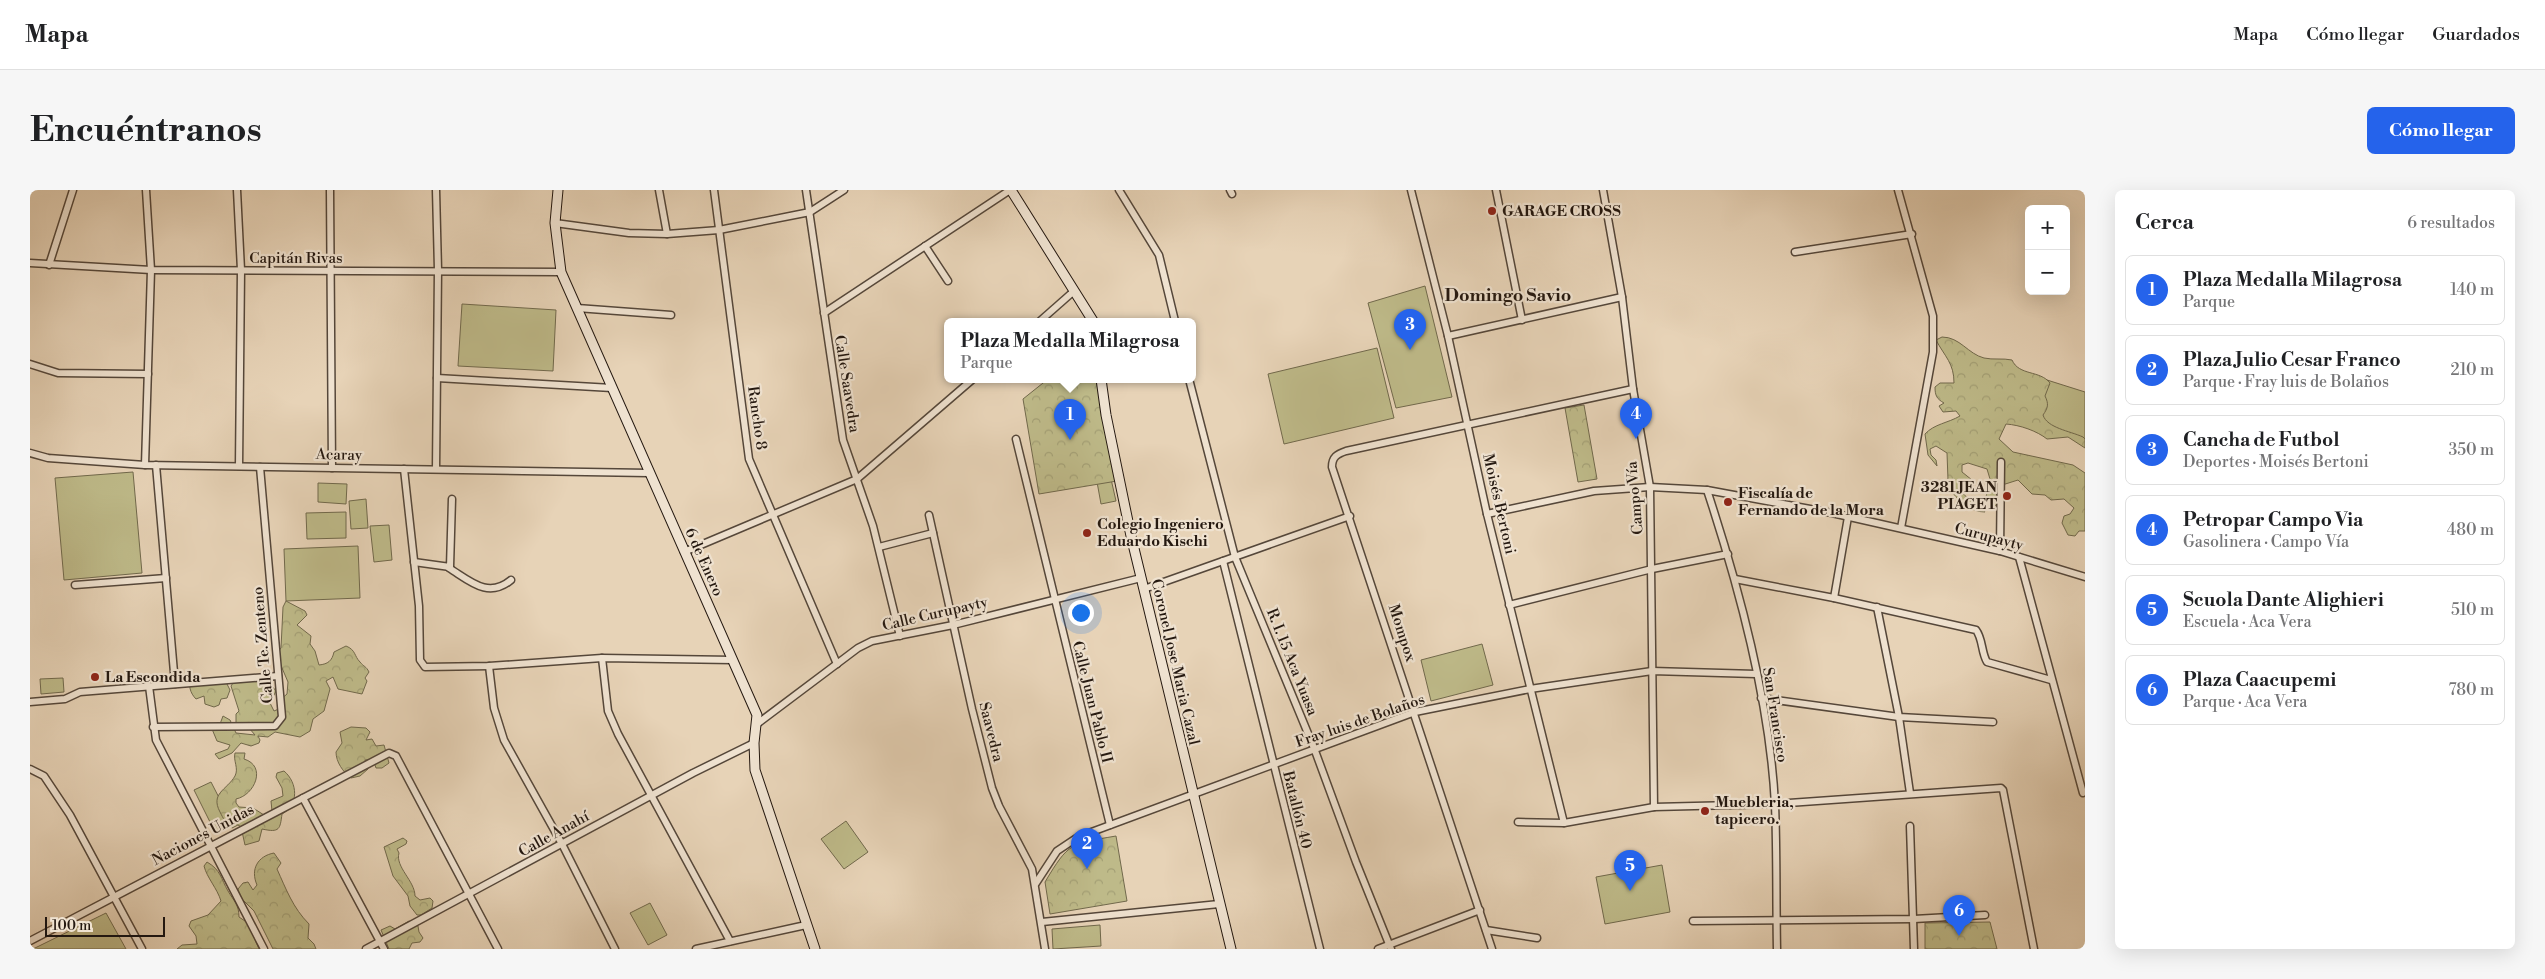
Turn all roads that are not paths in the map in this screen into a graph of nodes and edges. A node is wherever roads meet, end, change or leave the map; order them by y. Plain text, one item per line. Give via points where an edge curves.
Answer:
1 (73, 190) edge
2 (146, 190) edge
3 (237, 190) edge
4 (330, 190) edge
5 (436, 190) edge
6 (558, 190) edge
7 (659, 190) edge
8 (714, 190) edge
9 (806, 190) edge
10 (844, 190) edge
11 (1010, 190) edge
12 (1119, 190) edge
13 (1411, 190) edge
14 (1496, 190) edge
15 (1603, 190) edge
16 (1898, 190) edge
17 (810, 212) junction
18 (555, 223) junction
19 (719, 230) junction
20 (666, 234) junction
21 (1912, 234) junction
22 (925, 246) junction
23 (1795, 252) dead end
24 (30, 263) edge
25 (49, 265) junction
26 (151, 270) junction
27 (241, 270) junction
28 (438, 270) junction
29 (330, 271) junction
30 (561, 272) junction
31 (948, 281) dead end
32 (1074, 291) junction
33 (1622, 297) junction
34 (577, 308) junction
35 (824, 313) junction
36 (671, 315) dead end
37 (1043, 318) edge
38 (1090, 318) edge
39 (1174, 318) edge
40 (1522, 320) junction
41 (1448, 336) junction
42 (30, 364) edge
43 (148, 374) junction
44 (437, 378) junction
45 (968, 383) edge
46 (1102, 383) edge
47 (1190, 383) edge
48 (612, 388) junction
49 (1633, 389) junction
50 (1468, 425) junction
51 (1016, 439) dead end
52 (30, 453) edge
53 (2001, 462) dead end
54 (145, 465) junction
55 (156, 465) junction
56 (239, 466) junction
57 (260, 467) junction
58 (332, 468) junction
59 (404, 469) junction
60 (436, 469) junction
61 (649, 473) junction
62 (857, 479) junction
63 (1650, 487) junction
64 (1707, 490) junction
65 (452, 499) dead end
66 (773, 513) junction
67 (1487, 514) junction
68 (929, 515) dead end
69 (1350, 516) junction
70 (1848, 517) junction
71 (1901, 528) junction
72 (933, 532) junction
73 (878, 547) junction
74 (2000, 551) junction
75 (684, 552) junction
76 (1728, 554) junction
77 (1235, 557) junction
78 (2019, 557) junction
79 (1223, 561) junction
80 (414, 562) junction
81 (449, 568) junction
82 (1652, 569) junction
83 (2085, 577) edge
84 (166, 578) junction
85 (1141, 578) junction
86 (1735, 579) junction
87 (511, 580) dead end
88 (75, 585) dead end
89 (1144, 590) junction
90 (1053, 598) junction
91 (1834, 598) junction
92 (1509, 605) junction
93 (1877, 607) junction
94 (953, 625) junction
95 (900, 636) junction
96 (602, 658) junction
97 (733, 660) junction
98 (836, 664) junction
99 (489, 666) junction
100 (1652, 671) junction
101 (1756, 674) junction
102 (278, 676) junction
103 (2051, 680) junction
104 (175, 684) junction
105 (149, 686) junction
106 (1530, 689) junction
107 (1761, 698) junction
108 (30, 702) edge
109 (1415, 712) junction
110 (1898, 717) junction
111 (1993, 722) dead end
112 (757, 724) junction
113 (153, 727) junction
114 (754, 743) junction
115 (1314, 748) junction
116 (1273, 765) junction
117 (30, 769) edge
118 (1910, 793) junction
119 (2083, 793) dead end
120 (650, 796) junction
121 (1193, 796) junction
122 (303, 798) junction
123 (1775, 804) junction
124 (1654, 807) junction
125 (1518, 822) dead end
126 (1564, 824) junction
127 (1110, 826) junction
128 (1910, 826) dead end
129 (562, 844) junction
130 (210, 846) junction
131 (1036, 883) junction
132 (470, 894) junction
133 (114, 897) junction
134 (1219, 904) junction
135 (1480, 910) junction
136 (1984, 915) dead end
137 (1914, 919) junction
138 (1694, 921) dead end
139 (1777, 921) junction
140 (1042, 922) junction
141 (806, 925) junction
142 (1486, 930) junction
143 (1537, 938) dead end
144 (30, 941) edge
145 (730, 941) junction
146 (380, 942) junction
147 (1390, 947) edge
148 (142, 949) edge
149 (264, 949) edge
150 (366, 949) edge
151 (384, 949) edge
152 (498, 949) edge
153 (615, 949) edge
154 (696, 949) edge
155 (814, 949) edge
156 (1045, 949) edge
157 (1231, 949) edge
158 (1320, 949) edge
159 (1378, 949) edge
160 (1492, 949) edge
161 (1777, 949) edge
162 (1914, 949) edge
163 (2034, 949) edge

1 - 25 street
2 - 26 street
3 - 27 street
4 - 29 street
5 - 28 street
6 - 18 main road, 6 de Enero
7 - 20 street
8 - 19 street, Rancho 8
9 - 17 street, Calle Saavedra
10 - 17 street
11 - 22 street
11 - 32 main road
12 - 39 street via 1159,255
13 - 41 street, Moisés Bertoni
14 - 40 street
15 - 33 street, Campo Vía
16 - 21 street
17 - 19 street
17 - 35 street, Calle Saavedra
18 - 20 street via 629,233
18 - 30 main road, 6 de Enero
19 - 20 street
19 - 66 street, Rancho 8 via 749,459
21 - 23 street
21 - 71 street via 1933,316 1933,352
22 - 31 street
22 - 35 street
24 - 25 street, Capitán Rivas
25 - 26 street, Capitán Rivas
26 - 27 street, Capitán Rivas
26 - 43 street
27 - 29 street, Capitán Rivas
27 - 56 street
28 - 29 street, Capitán Rivas
28 - 30 street, Capitán Rivas
28 - 44 street
29 - 58 street
30 - 34 main road, 6 de Enero
32 - 37 street
32 - 38 main road
33 - 40 street
33 - 49 street, Campo Vía
34 - 36 street
34 - 48 main road, 6 de Enero
35 - 62 street, Calle Saavedra via 839,421
40 - 41 street
41 - 50 street, Moisés Bertoni
42 - 43 street via 58,373
43 - 54 street
44 - 48 street
44 - 60 street
45 - 62 street
46 - 85 main road, Coronel Jose Maria Cazal via 1119,486
47 - 77 street, R. I. 15 Aca Yuasa
48 - 61 main road, 6 de Enero
49 - 50 street, Mompox
49 - 63 street, Campo Vía
50 - 67 street, Moisés Bertoni
50 - 69 street, Mompox via 1340,453 1332,461 1332,467
51 - 90 street, Calle Juan Pablo II
52 - 54 street, Acaray via 48,458
53 - 74 street
54 - 55 street, Acaray
55 - 56 street, Acaray
55 - 84 street
56 - 57 street, Acaray
57 - 58 street, Acaray
57 - 102 street, Calle Te. Zenteno
58 - 59 street, Acaray
59 - 60 street, Acaray
59 - 80 street
60 - 61 street, Acaray
61 - 75 main road, 6 de Enero
62 - 66 street
62 - 73 street, Calle Saavedra
63 - 64 street, Curupayty
63 - 67 street, Curupayty via 1594,491
63 - 82 street, Campo Vía
64 - 70 street, Curupayty
64 - 76 street, San Francisco
65 - 81 street
66 - 75 street
66 - 98 street, Rancho 8
67 - 92 street, Moisés Bertoni
68 - 72 street, Saavedra
69 - 77 street
69 - 109 street, Mompox
70 - 71 street, Curupayty
70 - 91 street
71 - 74 street, Curupayty
72 - 73 street
72 - 94 street, Saavedra
73 - 95 street, Calle Saavedra
74 - 78 street, Curupayty
75 - 97 main road, 6 de Enero
76 - 82 street
76 - 86 street, San Francisco
77 - 79 street
77 - 115 street, R. I. 15 Aca Yuasa
78 - 83 street, Curupayty
78 - 103 street
79 - 89 street
79 - 116 street, Batallón 40
80 - 81 street
80 - 99 street via 420,660 425,667
81 - 87 street via 488,589 498,589
82 - 92 street
82 - 100 street, Campo Vía
84 - 88 street
84 - 104 street
85 - 89 main road, Coronel Jose Maria Cazal
85 - 90 street, Calle Curupayty
86 - 91 street
86 - 101 street, San Francisco
89 - 121 main road, Coronel Jose Maria Cazal
90 - 94 street, Calle Curupayty
90 - 127 street, Calle Juan Pablo II
91 - 93 street
92 - 106 street, Moisés Bertoni
93 - 103 street via 1976,630 1987,662
93 - 110 street
94 - 95 street, Calle Curupayty
94 - 131 street, Saavedra via 992,788
95 - 98 street, Calle Curupayty via 872,641
96 - 97 street
96 - 99 street
96 - 120 street via 608,711
97 - 112 main road, 6 de Enero via 757,714
98 - 112 street, Calle Curupayty
99 - 129 street via 494,708 504,740
100 - 101 street, Fray luis de Bolaños
100 - 106 street, Fray luis de Bolaños
100 - 124 street, Campo Vía
101 - 107 street, San Francisco
102 - 104 street
102 - 113 street, Calle Te. Zenteno via 282,717 275,726
103 - 119 street
104 - 105 street
105 - 108 street via 80,692 65,699
105 - 113 street
106 - 109 street, Fray luis de Bolaños
106 - 126 street, Moisés Bertoni
107 - 110 street
107 - 123 street, San Francisco
109 - 115 street, Fray luis de Bolaños
109 - 135 street, Mompox
110 - 111 street
110 - 118 street
112 - 114 main road, 6 de Enero
113 - 130 street via 156,740
114 - 120 street, Calle Anahí
114 - 141 main road, 6 de Enero via 756,770
115 - 116 street, Fray luis de Bolaños
115 - 147 street, R. I. 15 Aca Yuasa
116 - 121 street, Fray luis de Bolaños
116 - 158 street, Batallón 40
117 - 133 street via 51,784
118 - 123 street
118 - 163 street via 1998,787 2003,790
120 - 129 street, Calle Anahí
120 - 145 street
121 - 127 street, Fray luis de Bolaños
121 - 134 main road, Coronel Jose Maria Cazal
122 - 130 street, Naciones Unidas
122 - 132 street, Naciones Unidas via 388,753 396,756
122 - 146 street
123 - 124 street
123 - 139 street, San Francisco
124 - 126 street
125 - 126 street
127 - 131 street, Fray luis de Bolaños via 1066,844 1050,860
128 - 137 street
129 - 132 street, Calle Anahí
129 - 153 street
130 - 133 street, Naciones Unidas
130 - 149 street
131 - 140 street, Saavedra
132 - 146 street, Calle Anahí
132 - 152 street
133 - 144 street, Naciones Unidas
133 - 148 street
134 - 140 street
134 - 157 main road, Coronel Jose Maria Cazal
135 - 142 street, Mompox
135 - 147 street
136 - 137 street
137 - 139 street
137 - 162 street
138 - 139 street
139 - 161 street, San Francisco
140 - 156 street, Saavedra
141 - 145 street
141 - 155 main road, 6 de Enero
142 - 143 street
142 - 160 street, Mompox
145 - 154 street
146 - 150 street, Calle Anahí
146 - 151 street
147 - 159 street

